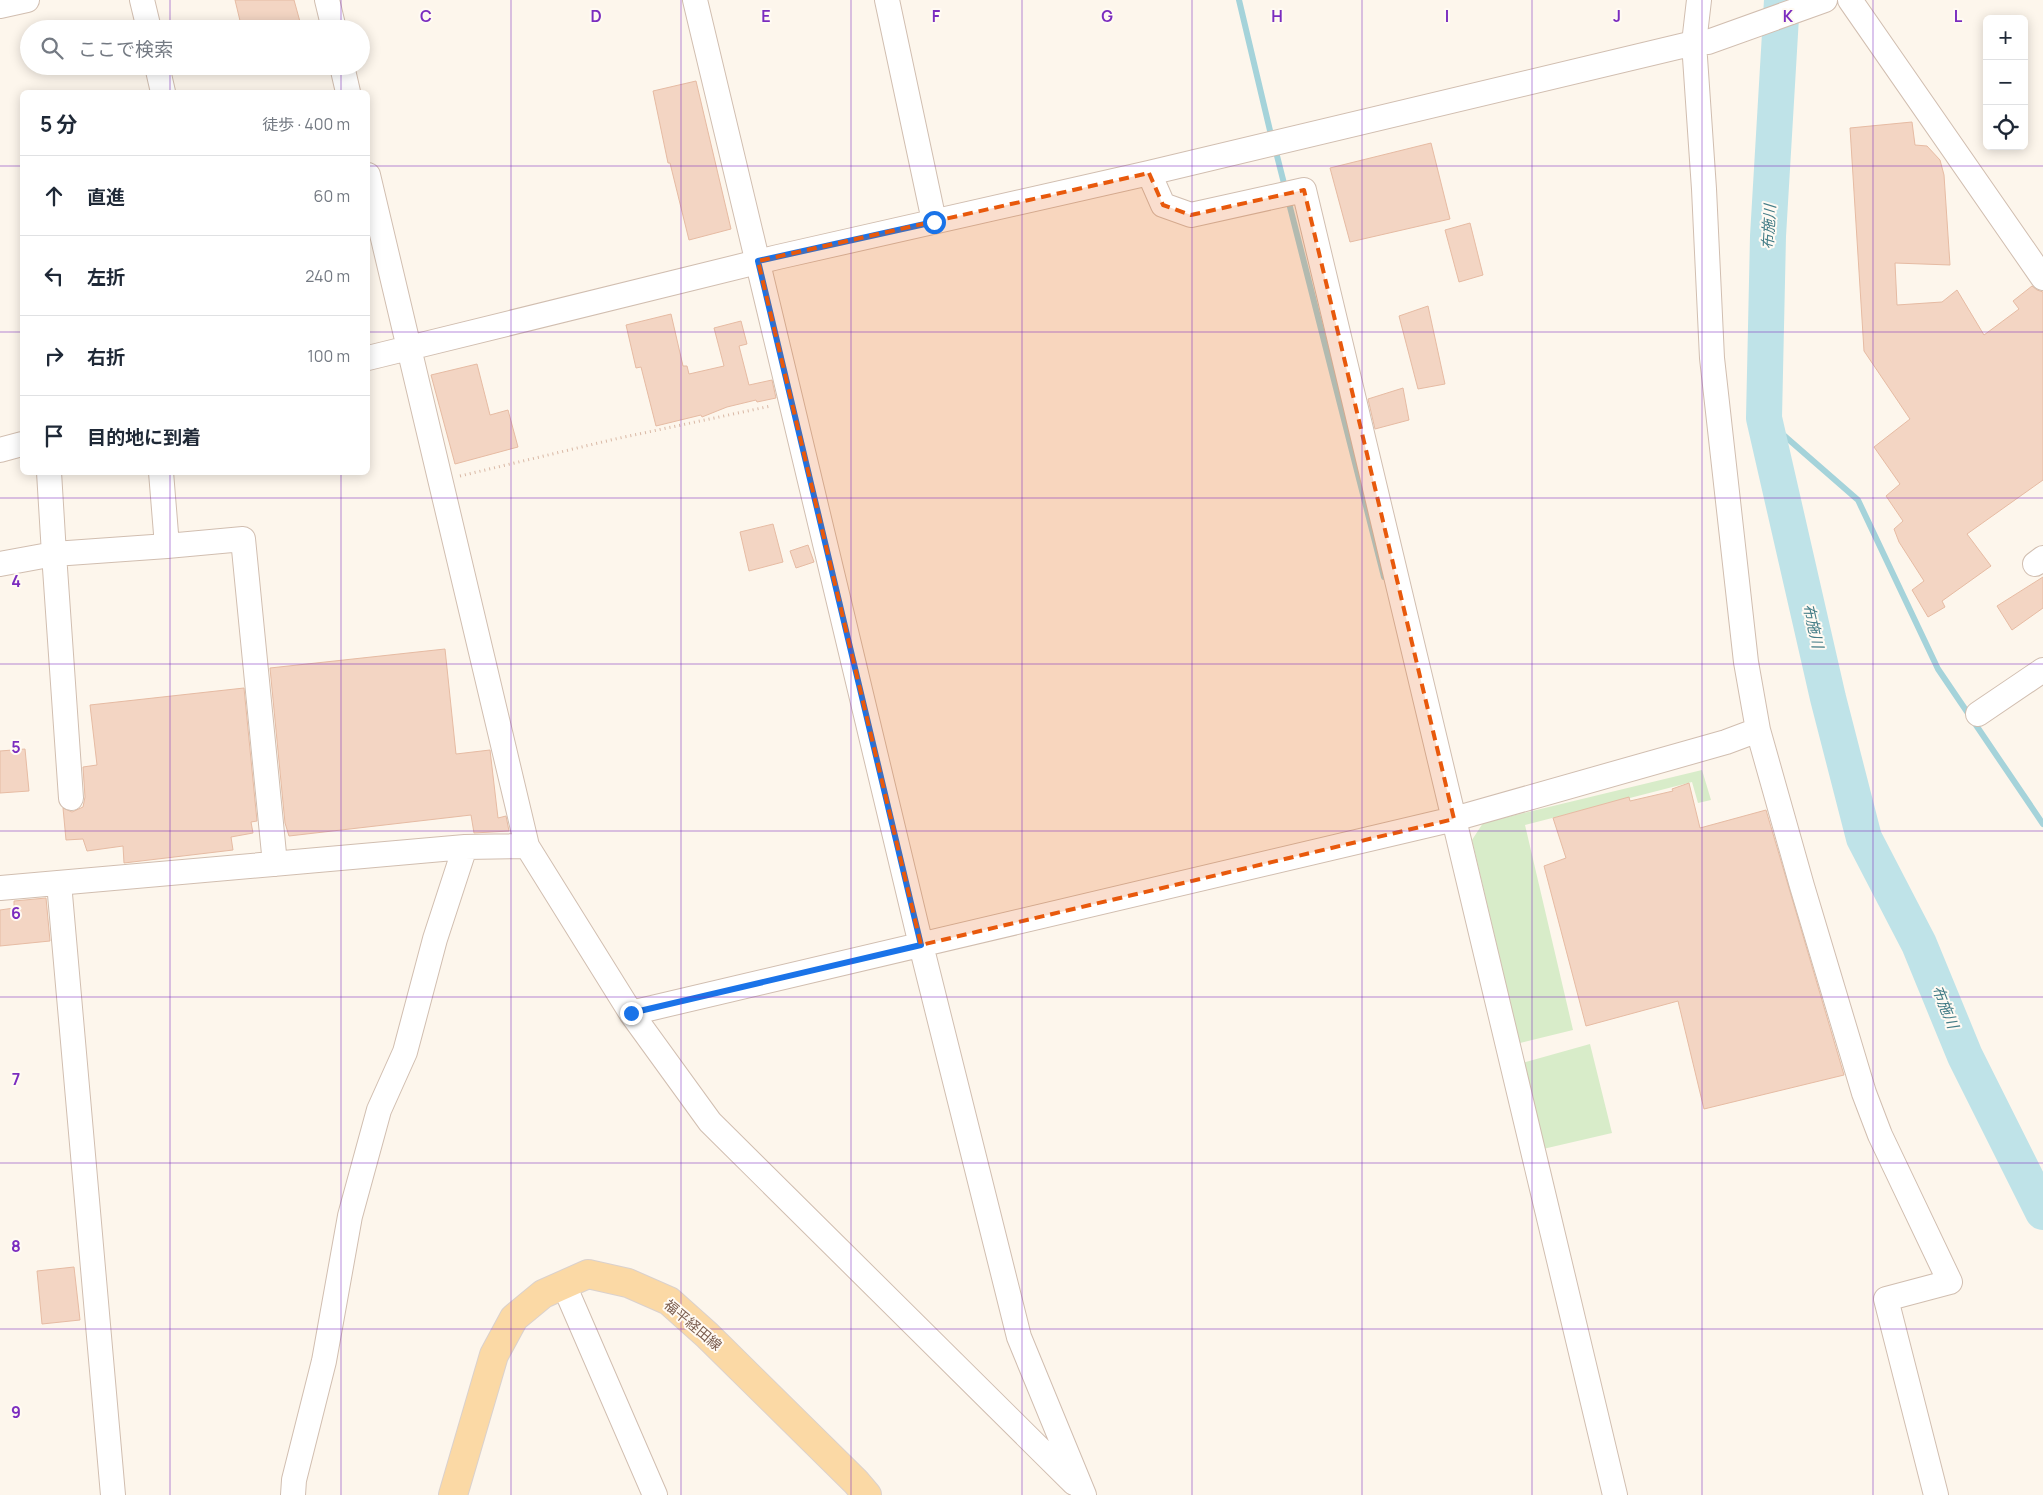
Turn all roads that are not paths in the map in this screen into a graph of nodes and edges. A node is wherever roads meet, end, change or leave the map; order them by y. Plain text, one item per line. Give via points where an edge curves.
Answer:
1 (27, 0) edge
2 (142, 0) edge
3 (327, 0) edge
4 (695, 0) edge
5 (887, 0) edge
6 (1699, 0) edge
7 (1825, 0) edge
8 (1850, 0) edge
9 (0, 6) edge
10 (147, 20) edge
11 (332, 20) edge
12 (1701, 42) junction
13 (159, 75) edge
14 (344, 75) edge
15 (163, 90) edge
16 (348, 90) edge
17 (1149, 173) junction
18 (370, 184) edge
19 (934, 222) junction
20 (758, 261) junction
21 (2043, 278) edge
22 (408, 348) junction
23 (370, 358) edge
24 (20, 445) edge
25 (0, 450) edge
26 (49, 475) edge
27 (161, 475) edge
28 (167, 546) junction
29 (54, 554) junction
30 (0, 564) edge
31 (2043, 670) edge
32 (1978, 714) dead end
33 (1758, 730) junction
34 (71, 798) dead end
35 (1454, 819) junction
36 (527, 846) junction
37 (466, 847) junction
38 (275, 864) junction
39 (59, 883) junction
40 (0, 888) edge
41 (921, 945) junction
42 (631, 1013) junction
43 (564, 1285) junction
44 (1083, 1493) edge
45 (113, 1495) edge
46 (292, 1495) edge
47 (453, 1495) edge
48 (655, 1495) edge
49 (866, 1495) edge
50 (1615, 1495) edge
51 (1936, 1495) edge

1 - 9 street
2 - 10 street
3 - 11 street
4 - 20 street
5 - 19 street
6 - 12 street
7 - 12 street
8 - 21 street
12 - 17 street
12 - 33 street via 1712,358 1746,662
13 - 15 street
14 - 16 street
17 - 19 street
17 - 35 street via 1163,205 1191,215 1304,190
18 - 22 street
19 - 20 street
20 - 22 street
20 - 41 street
22 - 23 street
22 - 36 street
24 - 25 street
26 - 29 street
27 - 28 street
28 - 29 street
28 - 38 street via 244,540
29 - 30 street
29 - 34 street
31 - 32 street
33 - 35 street via 1726,742
33 - 51 street via 1864,1093 1880,1135 1950,1282 1886,1299
35 - 41 street
35 - 50 street
36 - 37 street
36 - 42 street
37 - 38 street
37 - 46 street via 435,938 405,1052 379,1110 353,1207 324,1361
38 - 39 street
39 - 40 street
39 - 45 street
41 - 42 street
41 - 44 street via 1019,1337
42 - 44 street via 710,1122
43 - 47 main road, 福平経田線 via 543,1294 514,1318 494,1355
43 - 48 street
43 - 49 main road, 福平経田線 via 588,1274 628,1283 669,1301

